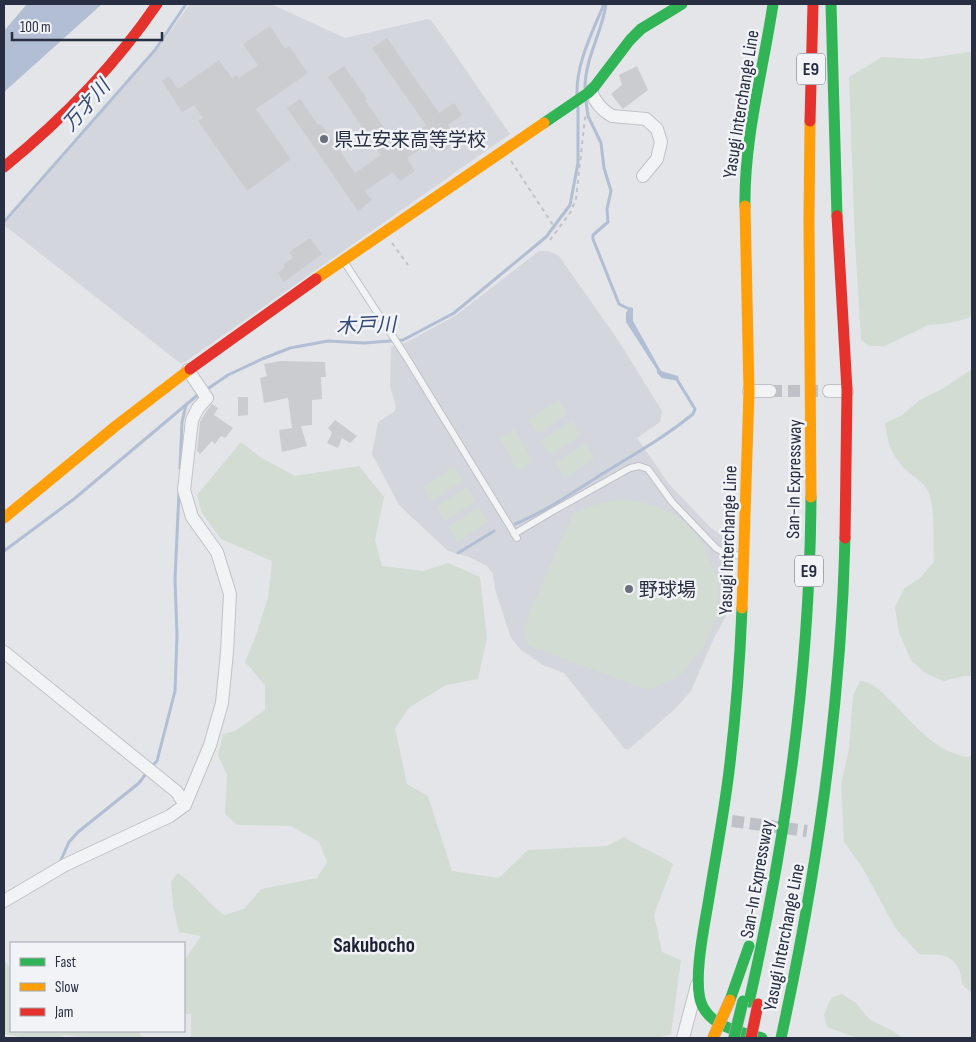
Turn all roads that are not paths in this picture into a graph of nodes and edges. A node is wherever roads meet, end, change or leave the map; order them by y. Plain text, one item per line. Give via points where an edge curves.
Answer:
1 (157, 4) edge
2 (682, 4) edge
3 (773, 4) edge
4 (808, 4) edge
5 (814, 4) edge
6 (831, 4) edge
7 (589, 92) junction
8 (807, 134) junction
9 (4, 167) edge
10 (643, 176) dead end
11 (343, 260) junction
12 (188, 370) junction
13 (770, 391) tunnel mouth
14 (829, 391) tunnel mouth
15 (847, 391) junction
16 (749, 392) junction
17 (4, 518) edge
18 (745, 556) junction
19 (4, 652) edge
20 (185, 805) junction
21 (772, 865) junction
22 (4, 902) edge
23 (698, 983) junction
24 (750, 1003) junction
25 (683, 1038) edge
26 (713, 1038) edge
27 (734, 1038) edge
28 (739, 1038) edge
29 (751, 1038) edge
30 (762, 1038) edge
31 (781, 1038) edge

1 - 9 main road via 124,50 77,104
2 - 7 main road via 637,32
3 - 16 main road, Yasugi Interchange Line via 754,111 745,190
4 - 8 main road, San-In Expressway / E9
5 - 8 main road, San-In Expressway / E9
6 - 15 main road, Yasugi Interchange Line
7 - 10 street via 608,115 646,119 658,129 659,153 652,168
7 - 11 main road
8 - 21 main road, San-In Expressway / E9 via 803,266 804,553 792,726
8 - 24 main road, San-In Expressway / E9 via 809,582 799,715 780,849
11 - 12 main road
11 - 18 lane via 516,536 553,511 638,466 648,469 672,502 716,548 726,554
12 - 17 main road
12 - 20 street via 207,398 190,425 184,490 192,517 217,552 230,594 222,703 210,745
13 - 16 street
14 - 15 street
15 - 31 main road, Yasugi Interchange Line via 846,564 837,681 828,769 813,831 793,988
16 - 18 main road, Yasugi Interchange Line
18 - 23 main road, Yasugi Interchange Line via 727,820 701,949
19 - 20 street via 177,792
20 - 22 street via 170,816 65,865
21 - 24 main road, San-In Expressway / E9 via 757,942
21 - 26 main road, bridge via 747,955
23 - 25 street
23 - 30 main road, Yasugi Interchange Line via 703,1008 712,1018 726,1027
24 - 27 main road, San-In Expressway / E9, bridge
24 - 28 main road, San-In Expressway / E9
24 - 29 main road, bridge

